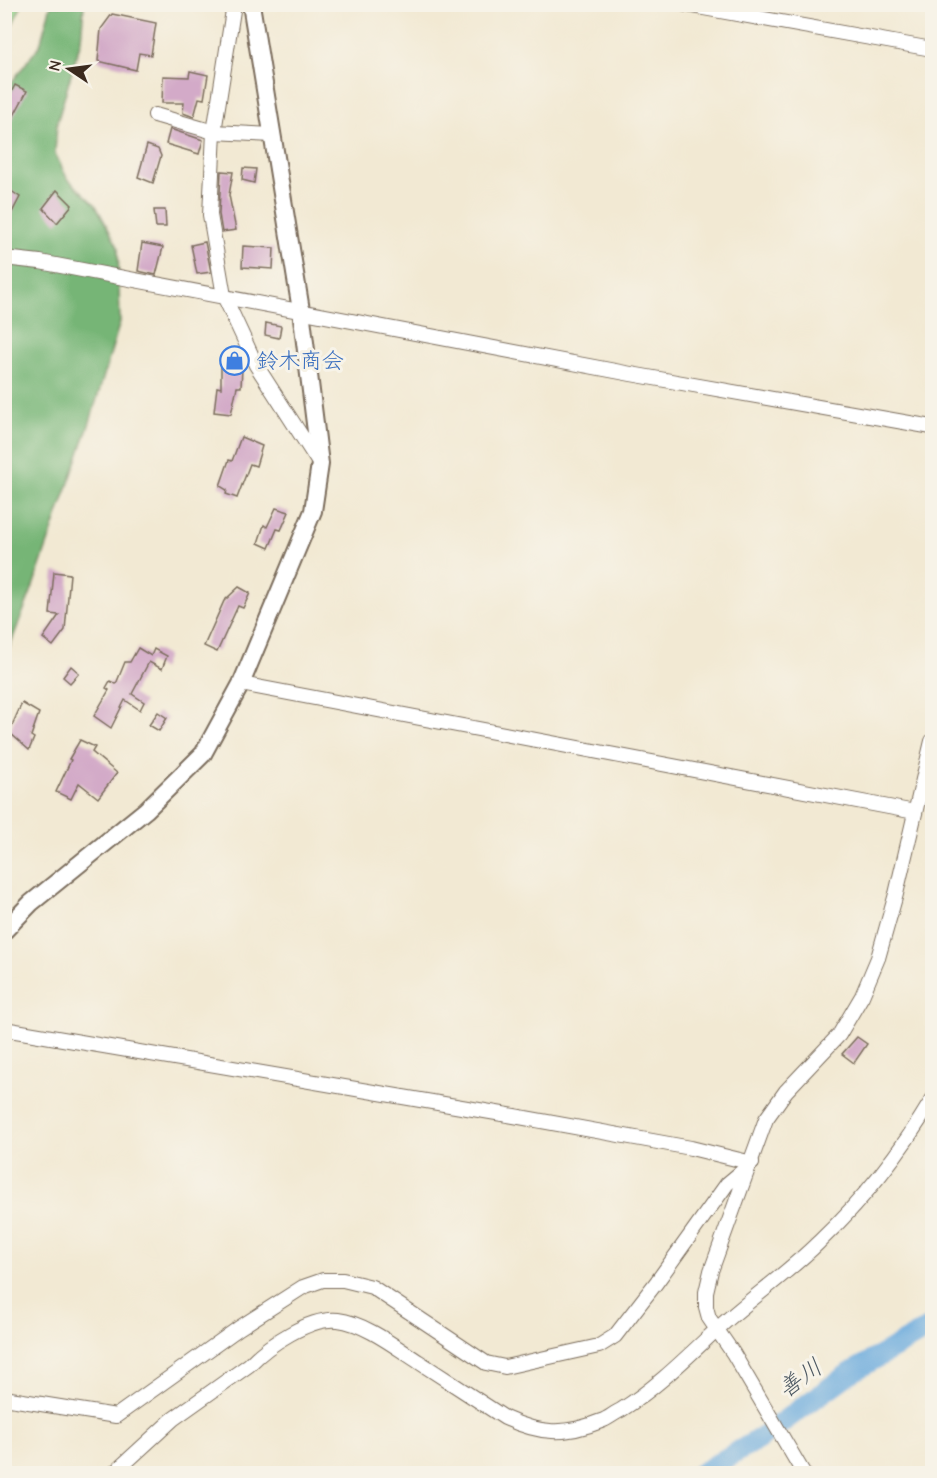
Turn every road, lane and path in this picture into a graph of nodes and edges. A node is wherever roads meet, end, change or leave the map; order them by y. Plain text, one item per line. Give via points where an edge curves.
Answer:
1 (234, 4) edge
2 (251, 4) edge
3 (681, 4) edge
4 (933, 49) edge
5 (154, 115) dead end
6 (214, 132) junction
7 (273, 135) junction
8 (4, 258) edge
9 (224, 296) junction
10 (301, 310) junction
11 (933, 427) edge
12 (320, 464) junction
13 (241, 684) junction
14 (933, 741) edge
15 (915, 812) junction
16 (4, 931) edge
17 (4, 1029) edge
18 (933, 1100) edge
19 (752, 1162) junction
20 (716, 1329) junction
21 (4, 1398) edge
22 (113, 1473) edge
23 (804, 1473) edge

1 - 6 street
2 - 7 street
3 - 4 street
5 - 6 street
6 - 7 street
6 - 9 street via 210,215
7 - 10 street
8 - 9 street
9 - 10 street
9 - 12 street via 256,365
10 - 11 street
10 - 12 street
12 - 13 street via 313,511
13 - 15 street
13 - 16 street via 203,754 146,810 31,903
14 - 15 street
15 - 19 street via 878,958 862,996 839,1035 786,1091 766,1119
17 - 19 street via 514,1116
18 - 20 street via 875,1183 819,1243
19 - 20 street via 706,1292 706,1307
19 - 21 street via 727,1184 615,1336 599,1346 505,1368 486,1364 372,1287 323,1280 303,1287 248,1322 116,1416
20 - 22 street via 644,1395 602,1421 546,1432 505,1418 357,1325 339,1320 316,1323 294,1332 256,1357 173,1419
20 - 23 street

